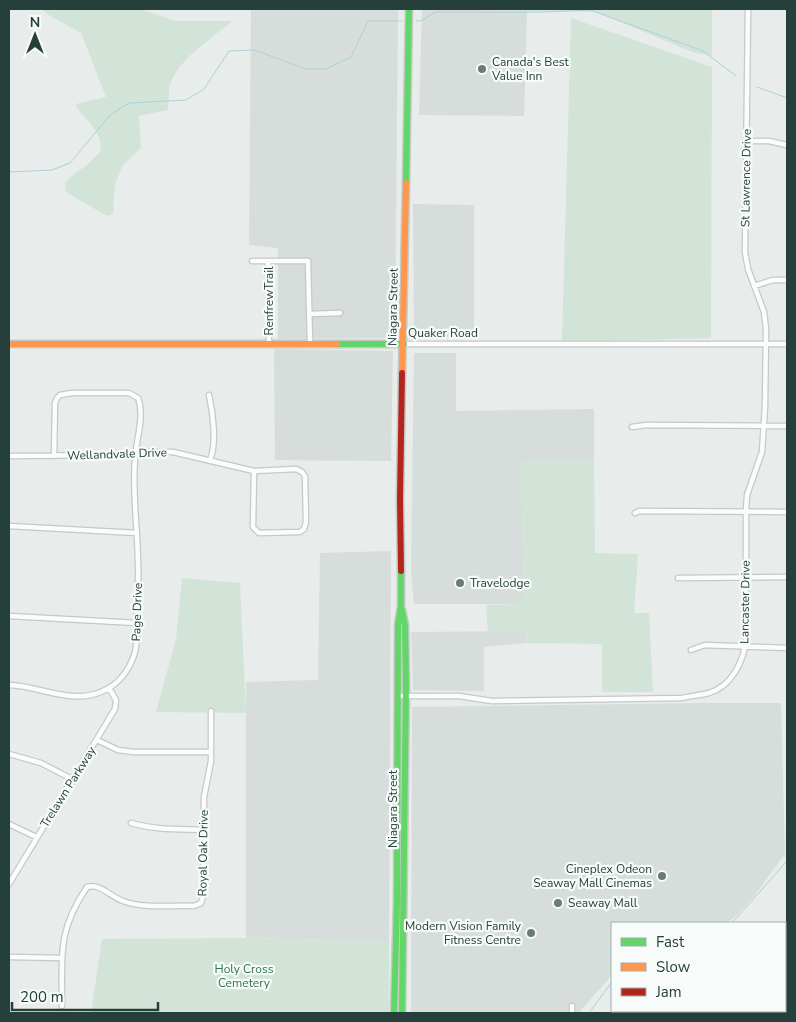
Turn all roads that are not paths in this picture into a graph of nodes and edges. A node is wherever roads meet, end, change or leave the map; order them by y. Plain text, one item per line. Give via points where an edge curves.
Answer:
1 (409, 9) edge
2 (748, 9) edge
3 (747, 141) junction
4 (787, 145) edge
5 (252, 261) dead end
6 (268, 261) junction
7 (787, 280) edge
8 (754, 286) junction
9 (340, 313) dead end
10 (309, 314) junction
11 (765, 343) junction
12 (9, 344) edge
13 (269, 344) junction
14 (310, 344) junction
15 (404, 344) junction
16 (787, 344) edge
17 (210, 395) dead end
18 (764, 426) junction
19 (787, 426) edge
20 (632, 427) dead end
21 (136, 453) junction
22 (9, 456) edge
23 (54, 456) junction
24 (210, 460) junction
25 (254, 471) junction
26 (746, 511) junction
27 (787, 512) edge
28 (634, 513) dead end
29 (9, 526) edge
30 (137, 533) junction
31 (787, 577) edge
32 (678, 578) dead end
33 (746, 578) junction
34 (401, 606) junction
35 (9, 616) edge
36 (137, 623) junction
37 (745, 646) junction
38 (787, 648) edge
39 (690, 650) dead end
40 (9, 685) edge
41 (109, 688) junction
42 (397, 696) junction
43 (405, 696) junction
44 (211, 711) dead end
45 (97, 740) junction
46 (211, 752) junction
47 (9, 754) edge
48 (72, 779) junction
49 (132, 823) dead end
50 (9, 824) edge
51 (204, 830) junction
52 (36, 838) junction
53 (9, 884) edge
54 (9, 957) edge
55 (62, 958) junction
56 (62, 1006) dead end
57 (572, 1006) dead end
58 (394, 1013) edge
59 (402, 1013) edge
60 (572, 1013) edge

1 - 15 main road, Niagara Street
2 - 3 street, St Lawrence Drive
3 - 4 street
3 - 8 street, St Lawrence Drive via 745,252
5 - 6 street
6 - 10 street, RenfrewTrail via 308,261
6 - 13 street, RenfrewTrail
7 - 8 street via 773,280
8 - 11 street, St Lawrence Drive via 764,312
9 - 10 street
10 - 14 street, RenfrewTrail
11 - 15 street, Quaker Road
11 - 16 street, Quaker Road
11 - 18 street, Lancaster Drive
12 - 13 main road, Quaker Road
13 - 14 main road, Quaker Road
14 - 15 main road, Quaker Road
15 - 34 main road, Niagara Street
17 - 24 street via 213,416
18 - 19 street
18 - 20 street
18 - 26 street, Lancaster Drive via 762,452 747,494
21 - 23 street, Wellandvale Drive
21 - 23 street, Page Drive via 140,411 136,396 129,393 72,393 63,394 55,403
21 - 24 street, Wellandvale Drive via 173,452
21 - 30 street, Page Drive
22 - 23 street, Wellandvale Drive
24 - 25 street, Wellandvale Drive
25 - 25 street, Wellandvale Drive via 253,527 259,533 300,532 306,522 305,476 302,472 296,469
26 - 27 street
26 - 28 street
26 - 33 street, Lancaster Drive
29 - 30 street
30 - 36 street, Page Drive
31 - 33 street
32 - 33 street
33 - 37 street, Lancaster Drive
34 - 42 main road, Niagara Street
34 - 43 main road, Niagara Street via 406,625
35 - 36 street
36 - 41 street, Page Drive via 132,661 122,677
37 - 38 street
37 - 39 street via 705,645
37 - 43 street, Lancaster Drive via 738,668 718,688 682,698 492,700
40 - 41 street, Page Drive via 74,698 91,696
41 - 45 street, Trelawn Parkway via 115,698 115,709
42 - 43 street, Lancaster Drive
42 - 58 main road, Niagara Street
43 - 59 main road, Niagara Street
44 - 46 street, Royal Oak Drive
45 - 46 street via 118,750 133,752
45 - 48 street, Trelawn Parkway
46 - 51 street, Royal Oak Drive via 204,797
47 - 48 street via 41,763
48 - 52 street, Trelawn Parkway
49 - 51 street via 169,830
50 - 52 street
51 - 55 street, Royal Oak Drive via 202,902 194,906 139,905 90,886 67,923
52 - 53 street, Trelawn Parkway
54 - 55 street
55 - 56 street, Royal Oak Drive
57 - 60 street

